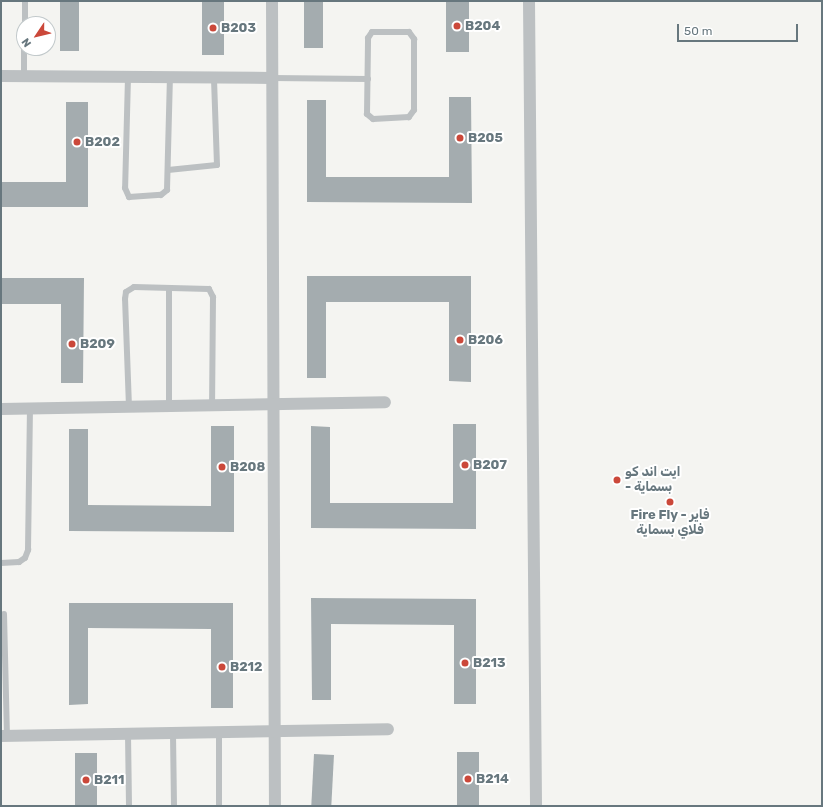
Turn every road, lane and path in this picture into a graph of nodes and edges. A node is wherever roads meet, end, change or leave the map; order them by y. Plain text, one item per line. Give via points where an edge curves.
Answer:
1 (25, 1) edge
2 (272, 1) edge
3 (529, 1) edge
4 (25, 16) edge
5 (24, 56) edge
6 (1, 76) edge
7 (24, 76) junction
8 (128, 77) junction
9 (170, 77) junction
10 (214, 77) junction
11 (272, 78) junction
12 (368, 79) junction
13 (168, 170) junction
14 (169, 288) junction
15 (385, 402) dead end
16 (274, 404) junction
17 (212, 405) junction
18 (169, 406) junction
19 (128, 407) junction
20 (30, 408) junction
21 (1, 409) edge
22 (1, 562) edge
23 (4, 614) dead end
24 (388, 729) dead end
25 (275, 732) junction
26 (219, 733) junction
27 (128, 734) junction
28 (173, 734) junction
29 (4, 736) edge
30 (129, 806) edge
31 (174, 806) edge
32 (219, 806) edge
33 (275, 806) edge
34 (536, 806) edge

1 - 4 lane
2 - 11 street
3 - 34 street
5 - 7 lane
6 - 7 street
7 - 8 street
8 - 9 street
8 - 13 lane via 125,188 129,196 161,195 167,190
9 - 10 street
9 - 13 lane
10 - 11 street
10 - 13 lane via 217,165
11 - 12 lane
11 - 16 street
12 - 12 lane via 368,38 372,32 409,32 414,39 414,110 409,117 373,119 367,114
14 - 17 lane via 209,289 214,296
14 - 18 lane
14 - 19 lane via 134,287 126,292
15 - 16 street
16 - 17 street
16 - 25 street
17 - 18 street
18 - 19 street
19 - 20 street
20 - 21 street
20 - 22 lane via 28,550 25,558 19,562
23 - 29 lane
24 - 25 street
25 - 26 street
25 - 33 street
26 - 28 street
26 - 32 lane
27 - 28 street
27 - 29 street
27 - 30 lane
28 - 31 lane

